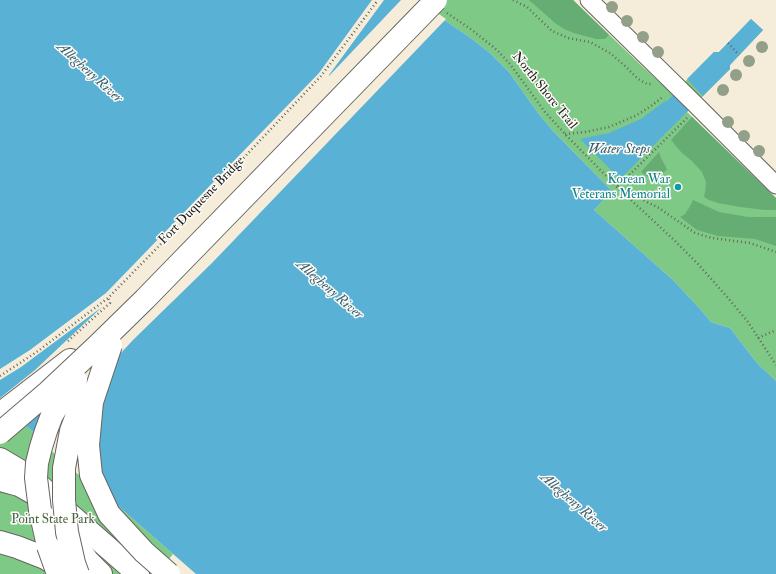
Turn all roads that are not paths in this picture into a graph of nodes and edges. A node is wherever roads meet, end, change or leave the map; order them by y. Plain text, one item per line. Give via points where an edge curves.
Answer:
1 (589, 0) edge
2 (438, 3) edge
3 (776, 185) edge
4 (145, 299) junction
5 (112, 345) junction
6 (87, 367) junction
7 (0, 414) edge
8 (0, 433) edge
9 (0, 459) edge
10 (0, 480) edge
11 (68, 512) junction
12 (0, 542) edge
13 (58, 574) edge
14 (71, 574) edge
15 (78, 574) edge
16 (101, 574) edge
17 (138, 574) edge
18 (169, 574) edge

1 - 3 street
2 - 4 main road, bridge
4 - 5 main road, bridge
4 - 6 main road, bridge
4 - 7 main road, bridge
4 - 8 main road, bridge via 48,392
5 - 15 main road, bridge via 83,398 71,431 64,468 67,532
5 - 18 main road, bridge via 92,402 88,445 91,475 109,514 144,552
6 - 13 main road, bridge via 52,415 39,457 36,478 48,546
6 - 16 main road, bridge via 64,426 58,476 60,496 71,535 88,561
9 - 11 main road via 32,478
10 - 11 main road via 19,485
11 - 17 main road
12 - 14 main road via 45,558

